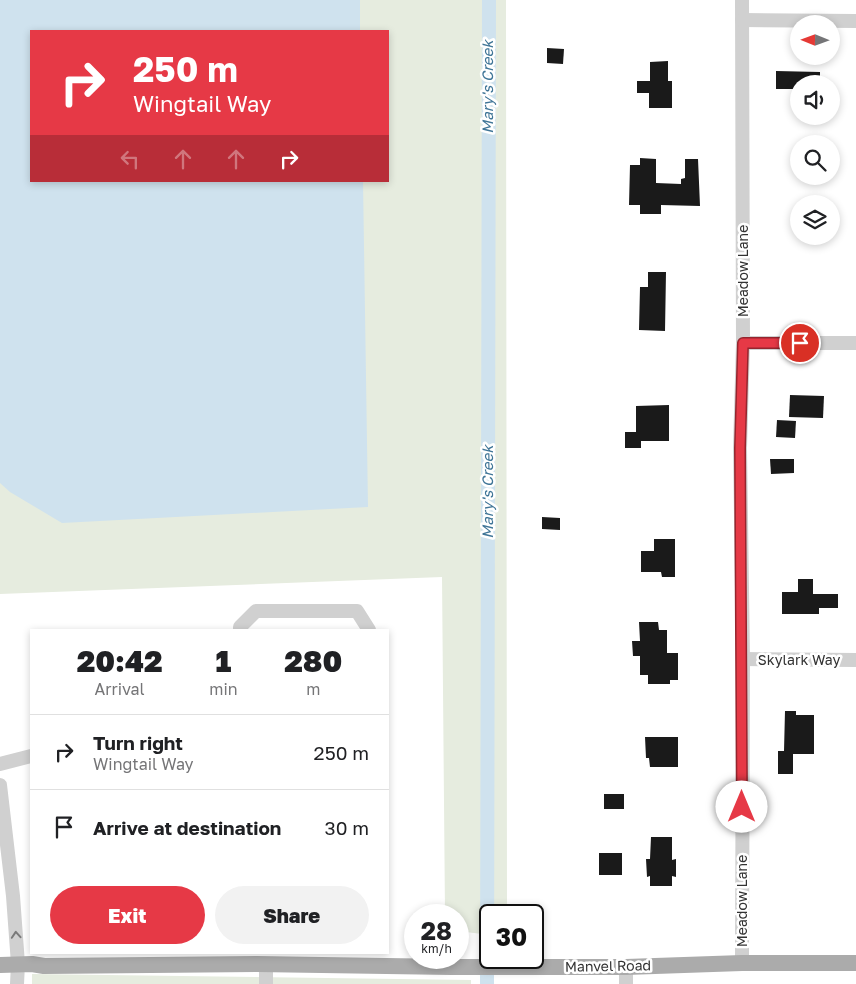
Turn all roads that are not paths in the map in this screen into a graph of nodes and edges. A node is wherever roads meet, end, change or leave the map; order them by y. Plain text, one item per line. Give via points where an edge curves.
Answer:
1 (742, 0) edge
2 (742, 20) junction
3 (856, 21) edge
4 (743, 343) junction
5 (856, 343) edge
6 (240, 628) edge
7 (368, 629) edge
8 (743, 659) junction
9 (856, 660) edge
10 (30, 756) edge
11 (0, 764) edge
12 (0, 785) edge
13 (260, 960) edge
14 (742, 963) junction
15 (856, 963) edge
16 (18, 964) junction
17 (0, 965) edge
18 (626, 967) junction
19 (18, 984) edge
20 (266, 984) edge
21 (626, 984) edge

1 - 2 street, Meadow Lane
2 - 3 street
2 - 4 street, Meadow Lane
4 - 5 street
4 - 8 street, Meadow Lane via 740,448
6 - 7 street via 256,611 357,610
8 - 9 street, Skylark Way
8 - 14 street, Meadow Lane
10 - 11 street
16 -> 12 street
13 - 16 main road, Manvel Road
13 - 18 main road, Manvel Road via 451,967
13 - 20 street
14 - 15 main road, Manvel Road
14 - 18 main road, Manvel Road
16 - 17 main road, Manvel Road
16 - 19 street
18 - 21 street

